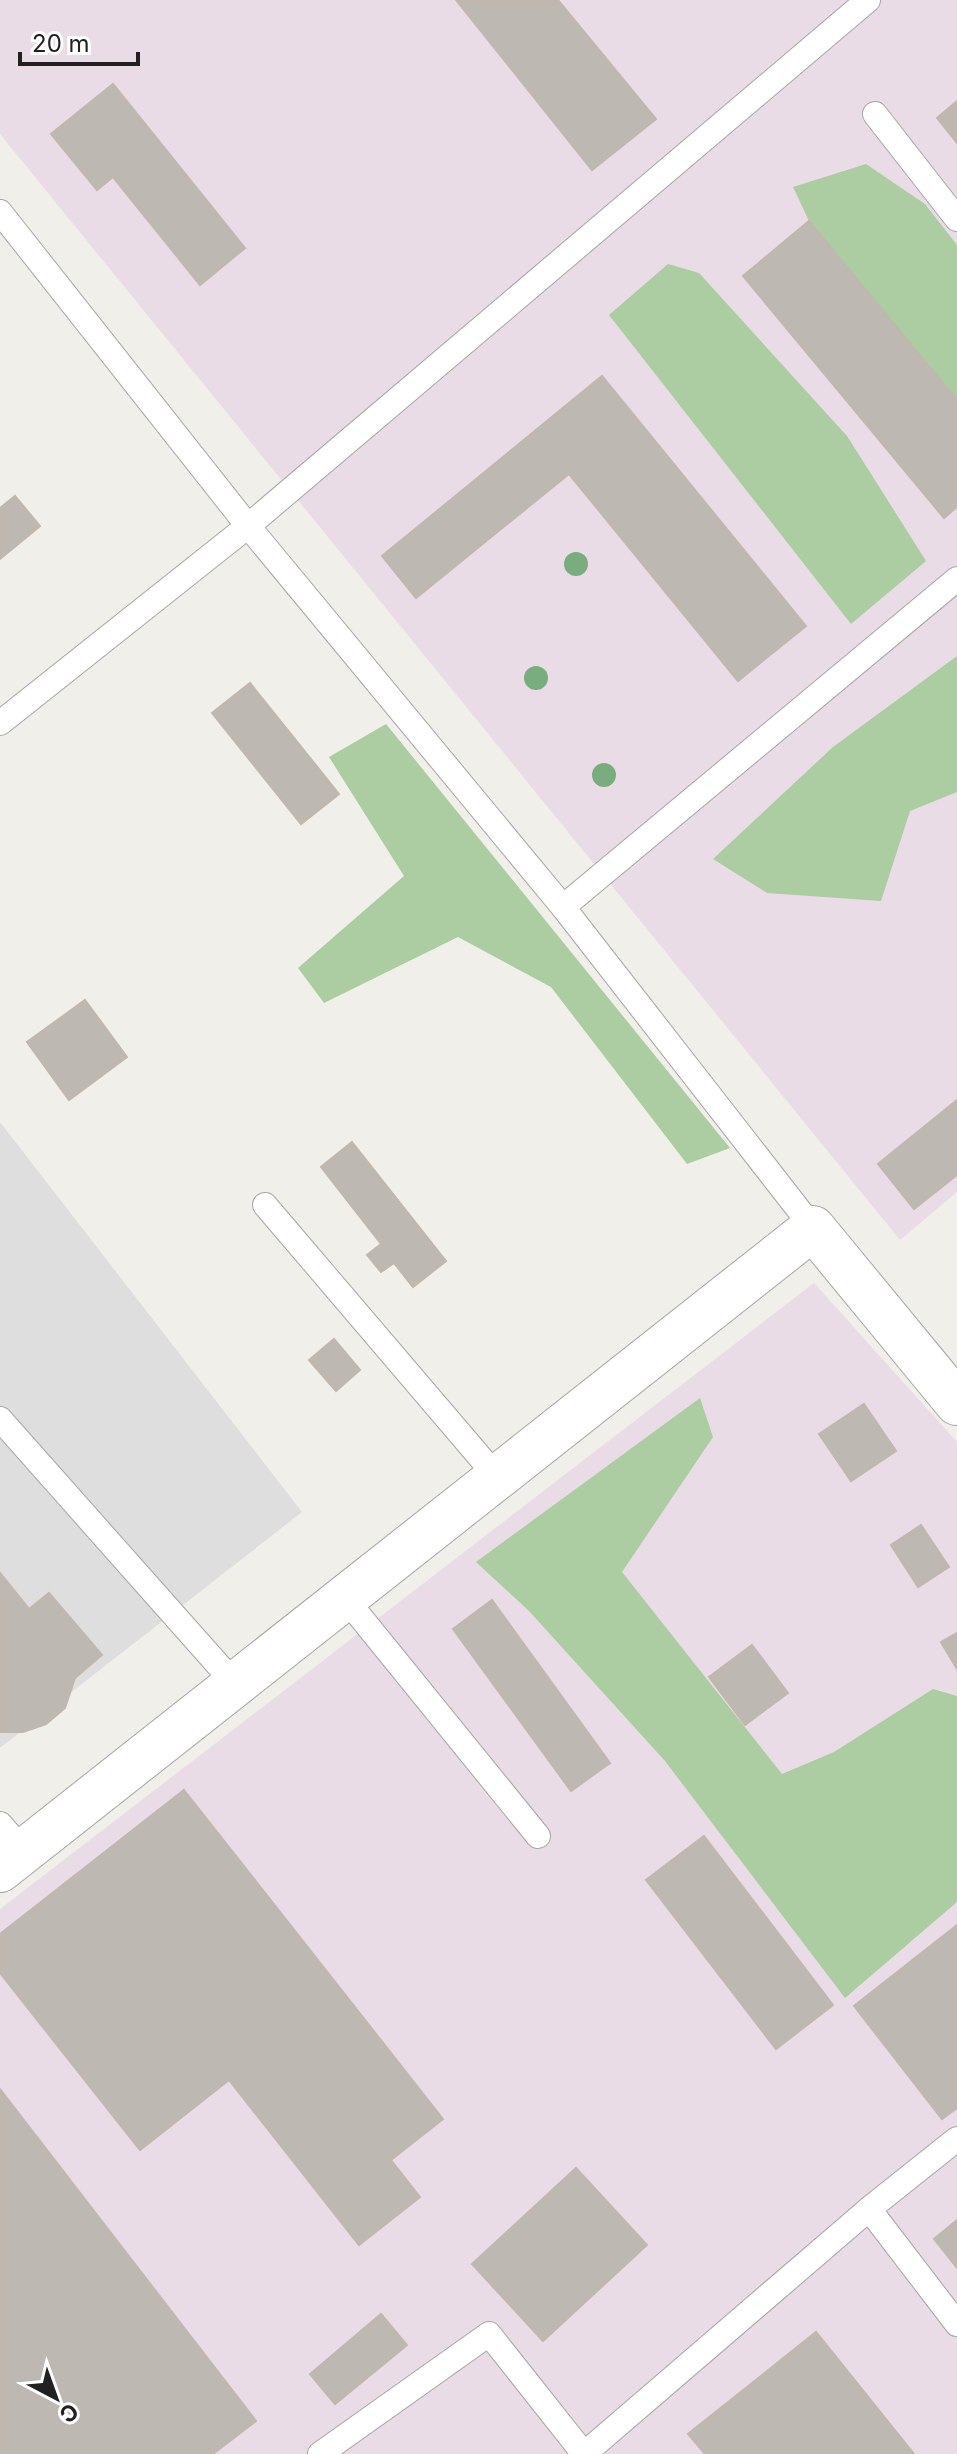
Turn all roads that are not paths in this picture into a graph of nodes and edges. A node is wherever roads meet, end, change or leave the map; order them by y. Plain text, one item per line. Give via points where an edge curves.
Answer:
1 (868, 0) edge
2 (875, 114) dead end
3 (0, 212) edge
4 (957, 219) edge
5 (248, 526) junction
6 (957, 579) edge
7 (0, 723) edge
8 (563, 907) junction
9 (265, 1205) dead end
10 (813, 1228) junction
11 (954, 1393) edge
12 (0, 1419) edge
13 (497, 1477) junction
14 (345, 1598) junction
15 (236, 1685) junction
16 (538, 1836) dead end
17 (8, 1849) edge
18 (957, 2139) edge
19 (869, 2209) junction
20 (957, 2324) edge
21 (320, 2454) edge
22 (584, 2454) edge

1 - 5 lane
2 - 4 lane
3 - 5 lane
5 - 7 lane
5 - 8 lane
6 - 8 lane
8 - 10 lane
9 - 13 lane
10 - 11 street
10 - 13 street
12 - 15 lane
13 - 14 street
14 - 15 street
14 - 16 lane
15 - 17 street
18 - 19 lane
19 - 20 lane
19 - 22 lane
21 - 22 lane via 489,2334

